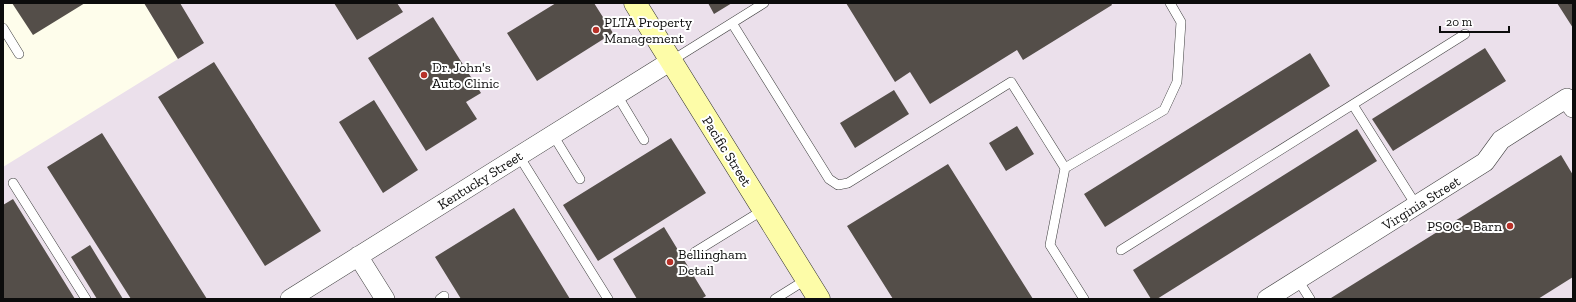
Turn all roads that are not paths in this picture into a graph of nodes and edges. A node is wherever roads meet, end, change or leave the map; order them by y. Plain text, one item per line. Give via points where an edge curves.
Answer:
1 (635, 3) edge
2 (764, 3) edge
3 (1170, 3) edge
4 (732, 23) junction
5 (3, 28) edge
6 (1465, 34) dead end
7 (19, 54) dead end
8 (671, 61) junction
9 (617, 95) junction
10 (1571, 100) edge
11 (1353, 105) junction
12 (553, 135) junction
13 (644, 140) dead end
14 (519, 156) junction
15 (1065, 168) junction
16 (580, 179) dead end
17 (13, 183) dead end
18 (1416, 205) junction
19 (763, 209) junction
20 (1121, 250) dead end
21 (695, 252) dead end
22 (358, 256) junction
23 (807, 279) junction
24 (1298, 280) junction
25 (86, 299) edge
26 (290, 299) edge
27 (385, 299) edge
28 (608, 299) edge
29 (775, 299) edge
30 (819, 299) edge
31 (1084, 299) edge
32 (1267, 299) edge
33 (1310, 299) edge

1 - 8 street, Pacific Street
2 - 4 lane
3 - 15 lane via 1181,22 1178,82 1164,110
4 - 8 lane
4 - 15 lane via 829,179 838,185 848,183 1012,82
5 - 7 lane
6 - 11 lane
8 - 9 street, Kentucky Street
8 - 19 street, Pacific Street
9 - 12 street, Kentucky Street
9 - 13 lane
10 - 18 street, Virginia Street via 1501,140 1485,162
11 - 18 lane
11 - 20 lane
12 - 14 street, Kentucky Street
12 - 16 lane
14 - 22 street, Kentucky Street
14 - 28 lane
15 - 31 lane via 1050,245
17 - 25 lane
18 - 24 street, Virginia Street
19 - 21 lane
19 - 23 street, Pacific Street
22 - 26 street, Kentucky Street
22 - 27 street
23 - 29 lane
23 - 30 street, Pacific Street
24 - 32 street, Virginia Street
24 - 33 lane

